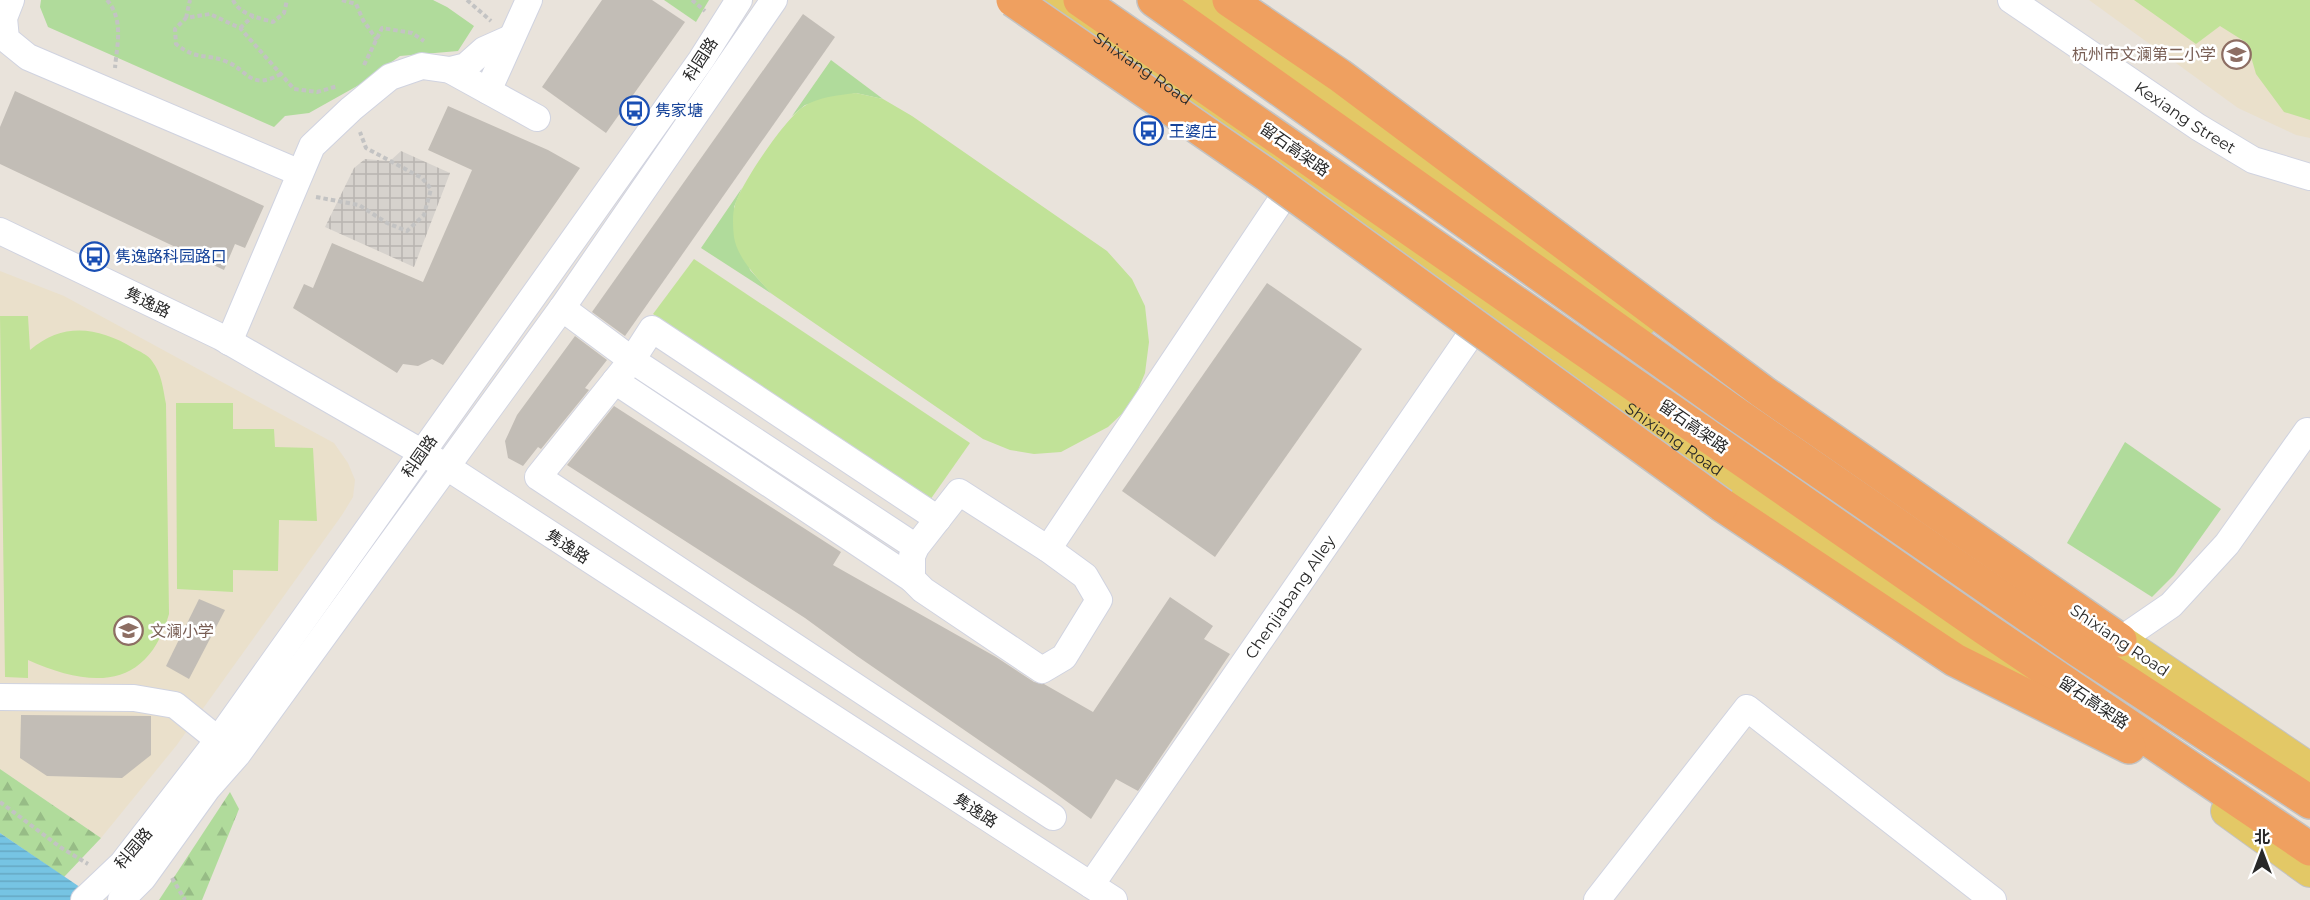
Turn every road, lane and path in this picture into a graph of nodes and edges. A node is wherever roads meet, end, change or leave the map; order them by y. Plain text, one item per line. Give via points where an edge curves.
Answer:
1 (11, 0) edge
2 (106, 0) edge
3 (190, 0) edge
4 (233, 0) edge
5 (287, 0) edge
6 (342, 0) edge
7 (529, 0) edge
8 (739, 0) edge
9 (774, 0) edge
10 (1013, 0) edge
11 (1044, 0) edge
12 (1080, 0) edge
13 (1154, 0) edge
14 (1191, 0) edge
15 (1229, 0) edge
16 (2011, 0) edge
17 (253, 16) junction
18 (186, 18) junction
19 (240, 28) junction
20 (511, 38) junction
21 (377, 40) junction
22 (444, 69) junction
23 (359, 70) dead end
24 (280, 74) junction
25 (488, 91) junction
26 (112, 93) junction
27 (347, 97) junction
28 (537, 118) dead end
29 (1298, 175) junction
30 (2310, 177) edge
31 (296, 184) junction
32 (0, 231) edge
33 (562, 308) junction
34 (1489, 309) junction
35 (229, 342) junction
36 (632, 360) junction
37 (615, 381) junction
38 (2307, 431) dead end
39 (422, 453) junction
40 (447, 467) junction
41 (938, 519) junction
42 (916, 547) junction
43 (1048, 549) junction
44 (912, 579) junction
45 (2120, 640) junction
46 (0, 697) edge
47 (228, 748) junction
48 (2158, 762) junction
49 (2310, 769) edge
50 (0, 802) edge
51 (2310, 802) edge
52 (1053, 817) dead end
53 (2310, 849) edge
54 (2310, 871) edge
55 (1091, 885) junction
56 (115, 888) edge
57 (84, 900) edge
58 (1114, 900) edge
59 (1597, 900) edge
60 (1993, 900) edge

1 - 26 street via 4,18 6,39 28,57
2 - 26 path via 114,8 119,27
3 - 18 path
4 - 17 path
5 - 17 path via 284,13 273,22
6 - 21 path via 356,4
7 - 20 street
8 - 39 street, 科园路 via 701,60
9 - 33 street, 科园路
10 - 48 highway, bridge via 1267,175 1722,505 1955,660
11 - 29 main road, Shixiang Road
12 - 53 highway, 留石高架路 via 1984,628
13 - 51 highway, 留石高架路 via 1758,429 2078,650
14 - 45 main road, Shixiang Road via 1494,219
15 - 45 highway via 1339,75 1763,392
16 - 30 street, Kexiang Street via 2253,160
17 - 19 path
18 - 19 path via 210,14
18 - 24 path via 175,29 176,45 189,55 226,61 250,78 268,80
19 - 24 path
20 - 22 street via 484,50 466,66
20 - 25 street
21 - 22 path via 382,28 412,33 435,48
21 - 23 path
22 - 25 street
22 - 27 street via 422,66
24 - 27 path via 294,89
25 - 28 street
26 - 31 street
27 - 31 street via 312,146
27 - 31 path via 366,148 422,178 431,189 424,215 407,231 359,205 319,197
29 - 34 main road, Shixiang Road
29 - 43 street
31 - 35 street
32 - 35 street, 隽逸路
33 - 36 street
33 - 40 street, 科园路
34 - 48 main road, Shixiang Road via 1877,580
34 - 55 street, Chenjiabang Alley
35 - 39 street, 隽逸路
36 - 37 street
36 - 41 street via 652,329
36 - 42 street
37 - 44 street
37 - 52 street via 538,477
38 - 45 street via 2221,551 2171,605
39 - 40 street, 隽逸路
39 - 47 street, 科园路
40 - 47 street, 科园路
40 - 55 street, 隽逸路
41 - 42 street
41 - 43 street via 959,492
42 - 44 street
43 - 44 street via 1085,576 1099,600 1064,657 1042,670
45 - 49 main road, Shixiang Road
46 - 47 street via 134,698 175,705
47 - 56 street, 科园路 via 207,789 143,878
48 - 54 main road, Shixiang Road
50 - 56 path
55 - 58 street, 隽逸路
56 - 57 street, 科园路
59 - 60 street via 1747,708

